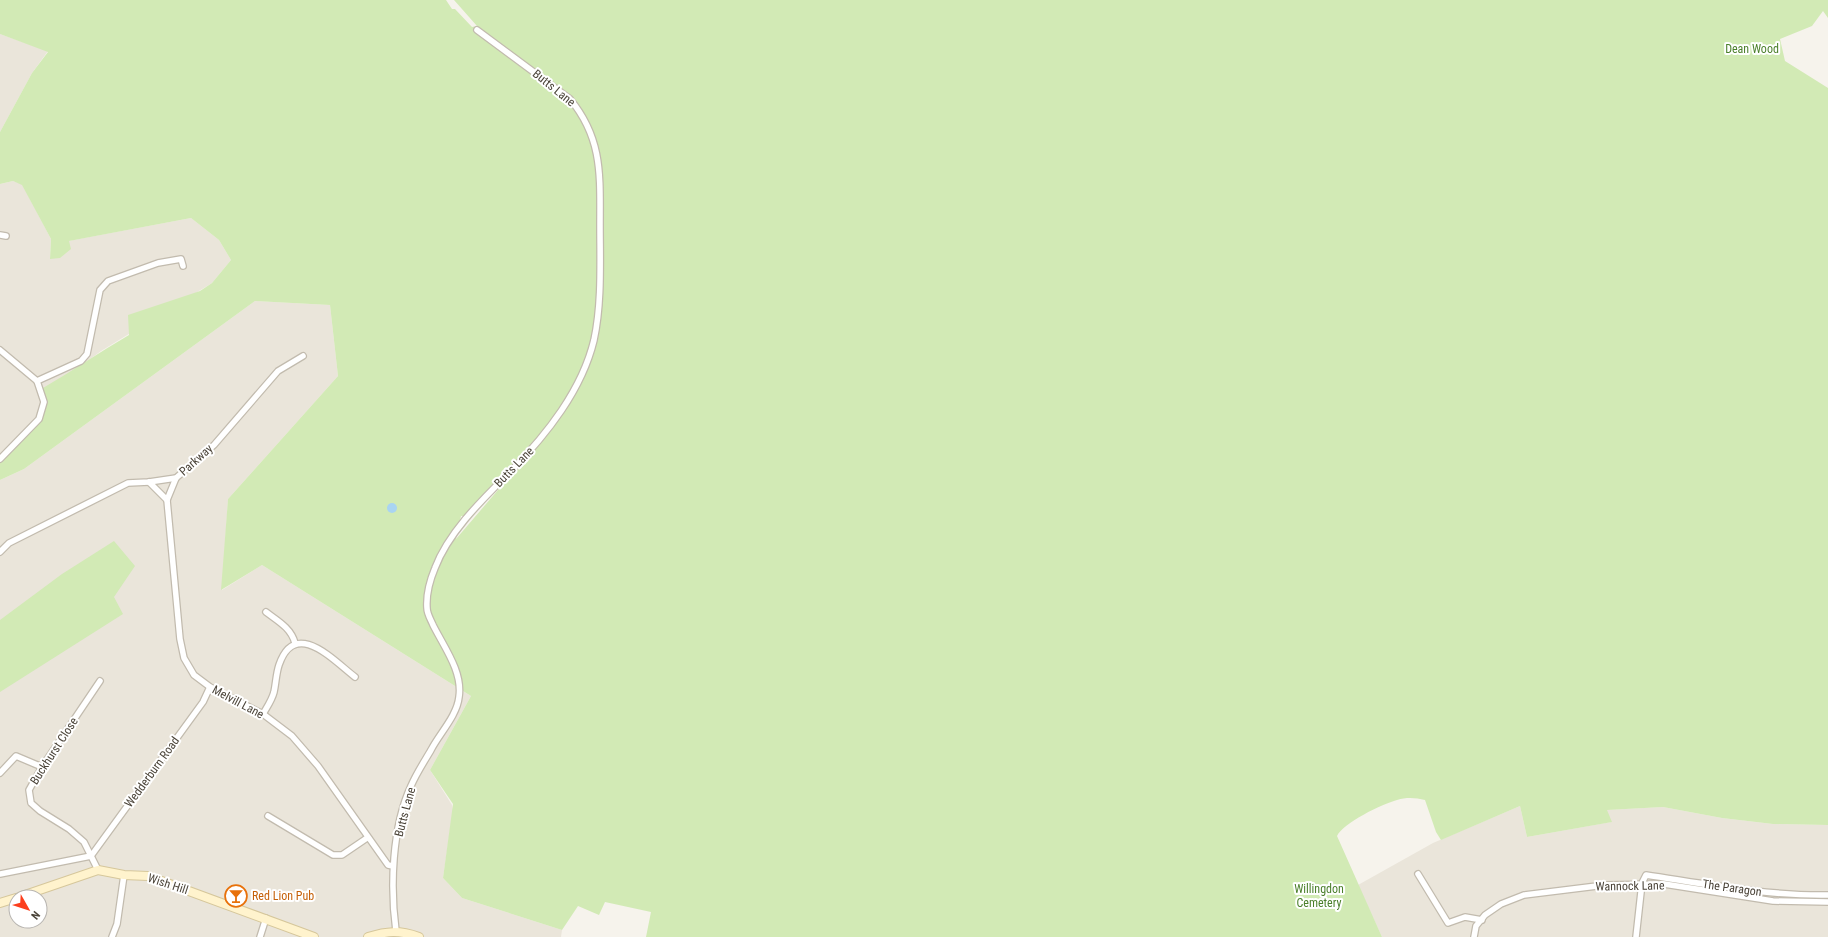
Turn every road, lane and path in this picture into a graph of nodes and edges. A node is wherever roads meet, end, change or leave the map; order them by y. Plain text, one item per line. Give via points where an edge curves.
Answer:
1 (477, 30) dead end
2 (183, 266) dead end
3 (0, 350) edge
4 (303, 356) dead end
5 (37, 381) junction
6 (0, 459) edge
7 (176, 478) junction
8 (149, 482) junction
9 (167, 500) junction
10 (0, 552) edge
11 (266, 612) dead end
12 (295, 644) junction
13 (355, 677) dead end
14 (100, 681) dead end
15 (210, 687) junction
16 (263, 714) junction
17 (42, 767) junction
18 (0, 773) edge
19 (268, 816) dead end
20 (368, 838) junction
21 (91, 856) junction
22 (393, 866) junction
23 (98, 870) junction
24 (0, 874) edge
25 (1418, 874) dead end
26 (124, 875) junction
27 (1642, 883) junction
28 (42, 889) edge
29 (1828, 895) edge
30 (1828, 902) edge
31 (266, 918) junction
32 (1482, 920) junction
33 (396, 931) junction
34 (112, 937) edge
35 (260, 937) edge
36 (314, 937) edge
37 (368, 937) edge
38 (419, 937) edge
39 (1474, 937) edge
40 (1636, 937) edge

1 - 22 street, Butts Lane via 570,99 592,131 599,165 599,298 594,338 586,367 573,391 533,448 485,498 447,544 435,566 428,587 427,610 458,674 459,698 450,720 410,786 400,819
2 - 5 street via 181,259 158,263 108,282 100,290 87,354 81,361
3 - 5 street
4 - 7 street, Parkway via 278,371 214,445
5 - 6 street via 44,402 38,419
7 - 8 street, Parkway
7 - 9 street
8 - 9 street
8 - 10 street, Parkway via 128,483 9,543
9 - 15 street, Melvill Lane via 184,658 194,675
11 - 12 street via 288,629
12 - 13 street via 306,643 314,646
12 - 16 street via 284,653 272,700
14 - 17 street, Buckhurst Close
15 - 16 street, Melvill Lane
15 - 21 street, Wedderburn Road via 203,702
16 - 20 street, Melvill Lane via 292,736 314,761
17 - 18 street via 16,756
17 - 21 street, Buckhurst Close via 29,790 31,803 84,842
19 - 20 street via 333,855 342,855
20 - 22 street, Melvill Lane via 388,865
21 - 23 street, Buckhurst Close
21 - 24 street
22 - 33 street, Butts Lane via 392,899
23 - 26 street, Wish Hill
23 - 28 street, Wish Hill
25 - 32 street via 1448,923 1466,917
26 - 31 street, Wish Hill via 148,876
26 - 34 street via 117,924
27 - 29 street, The Paragon via 1646,875 1757,892
27 - 30 street, Wannock Lane via 1664,884 1773,901
27 - 32 street, Wannock Lane via 1524,895 1501,904
27 - 40 street
31 - 35 street
31 - 36 street, Wish Hill
32 - 39 street, Wannock Lane via 1476,926
33 - 37 street
33 - 38 street

